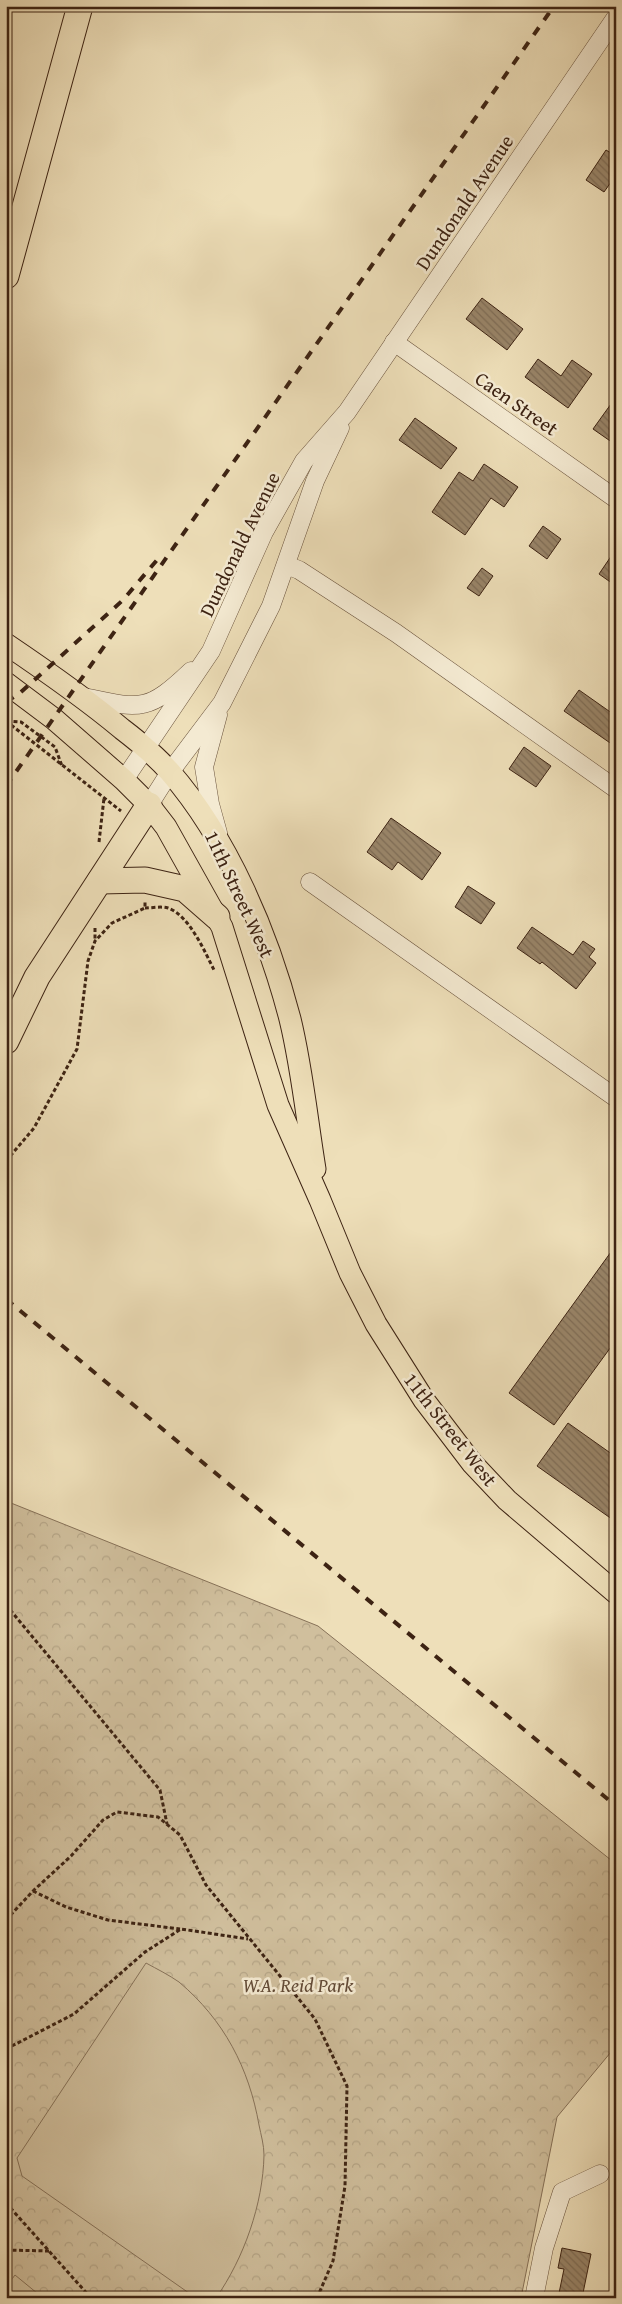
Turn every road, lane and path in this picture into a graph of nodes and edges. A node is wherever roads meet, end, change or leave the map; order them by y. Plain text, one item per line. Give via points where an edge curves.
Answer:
1 (80, 6) edge
2 (616, 17) edge
3 (6, 276) edge
4 (394, 342) junction
5 (347, 412) junction
6 (616, 499) edge
7 (286, 565) junction
8 (6, 644) edge
9 (211, 651) junction
10 (6, 683) edge
11 (84, 697) junction
12 (222, 703) junction
13 (6, 721) edge
14 (146, 748) junction
15 (63, 766) junction
16 (170, 772) junction
17 (124, 780) junction
18 (616, 789) edge
19 (149, 805) junction
20 (135, 826) junction
21 (222, 846) junction
22 (145, 880) junction
23 (100, 882) junction
24 (310, 882) dead end
25 (144, 908) junction
26 (217, 917) junction
27 (217, 977) dead end
28 (6, 1041) edge
29 (616, 1098) edge
30 (6, 1161) edge
31 (320, 1200) junction
32 (616, 1593) edge
33 (6, 1604) edge
34 (167, 1824) junction
35 (33, 1891) junction
36 (6, 1920) edge
37 (181, 1929) junction
38 (249, 1939) junction
39 (6, 2049) edge
40 (600, 2174) dead end
41 (6, 2203) edge
42 (6, 2250) edge
43 (49, 2250) junction
44 (91, 2298) edge
45 (317, 2298) edge
46 (534, 2298) edge

1 - 3 highway
2 - 4 street, Dundonald Avenue
4 - 5 street, Dundonald Avenue
4 - 6 street, Caen Street
5 - 7 street, Dundonald Avenue via 315,480
5 - 9 street, Dundonald Avenue via 304,461 264,532
7 - 12 street, Dundonald Avenue via 271,606
7 - 18 street via 300,570 396,634
8 - 11 main road, 11th Street West
9 - 11 street, Dundonald Avenue via 175,686 149,704 128,706
9 - 14 street, Dundonald Avenue
10 - 17 main road, 11th Street West via 54,719
11 - 14 main road, 11th Street West
12 - 16 street, Dundonald Avenue
12 - 21 street, Dundonald Avenue via 204,767
13 - 15 path
13 - 15 path via 20,722 55,747
14 - 16 main road, 11th Street West
14 - 17 street, Dundonald Avenue
15 - 20 path via 94,792 116,805
16 - 19 street, Dundonald Avenue
16 - 21 main road, 11th Street West
17 - 19 main road, 11th Street West
19 - 20 highway
19 - 26 main road, 11th Street West via 166,828
20 - 23 highway
21 - 31 main road, 11th Street West via 262,932 286,1005
22 - 23 highway
22 - 25 path
22 - 26 highway via 185,889
23 - 28 highway via 37,977
24 - 29 street
25 - 27 path via 168,908 181,917 205,952
25 - 30 path via 112,923 94,941 88,961 77,1049 39,1121
26 - 31 main road, 11th Street West via 278,1105
31 - 32 main road, 11th Street West via 376,1324 430,1408 472,1463 507,1500
33 - 34 path via 160,1790
34 - 35 path via 158,1817 117,1812 103,1820
34 - 38 path via 180,1835 206,1885
35 - 36 path
35 - 37 path via 108,1920
37 - 38 path
37 - 39 path via 145,1952 74,2014
38 - 45 path via 315,2019 347,2086 346,2186 333,2261
40 - 46 street via 562,2192 544,2248
41 - 43 path
42 - 43 path
43 - 44 path

